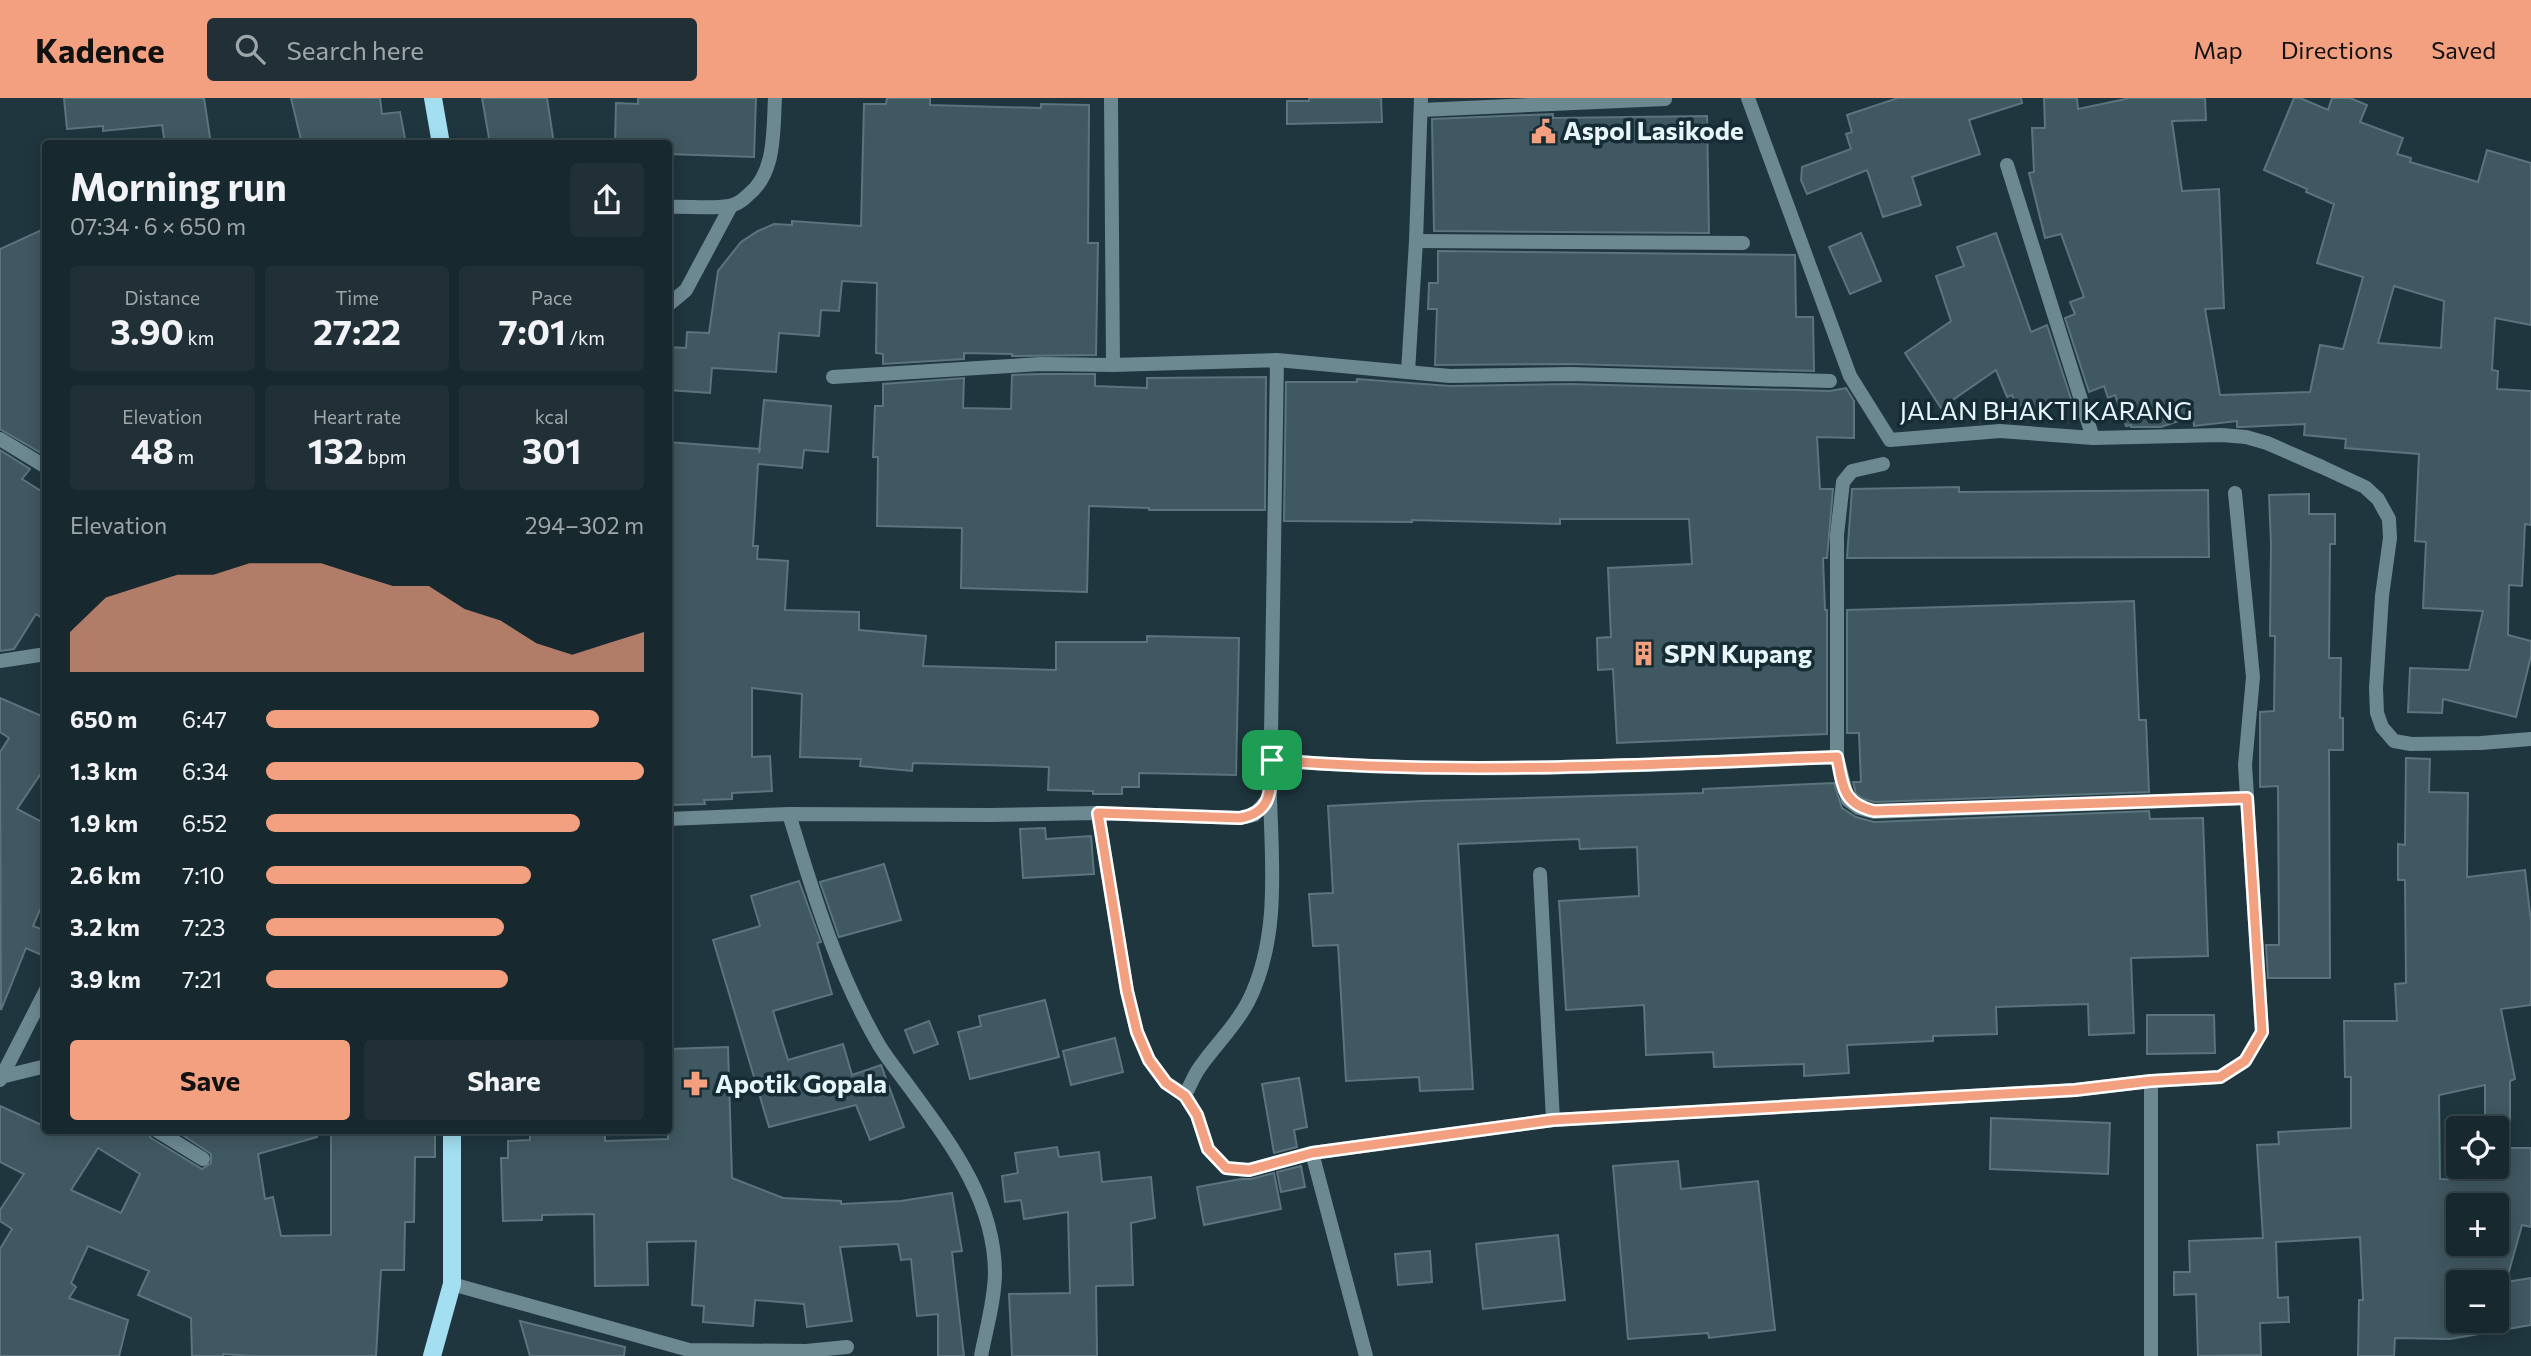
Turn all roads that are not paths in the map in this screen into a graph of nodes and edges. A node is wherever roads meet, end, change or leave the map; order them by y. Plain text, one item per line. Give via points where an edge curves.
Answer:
1 (433, 98) edge
2 (775, 98) edge
3 (1111, 98) edge
4 (1748, 98) edge
5 (1665, 99) edge
6 (1421, 104) edge
7 (440, 140) edge
8 (2007, 165) dead end
9 (731, 206) junction
10 (672, 207) edge
11 (1416, 242) junction
12 (1743, 243) dead end
13 (672, 302) edge
14 (1277, 360) junction
15 (1113, 365) junction
16 (1408, 372) junction
17 (833, 377) dead end
18 (1830, 381) dead end
19 (2093, 438) junction
20 (0, 439) edge
21 (1882, 464) dead end
22 (42, 465) edge
23 (2235, 493) dead end
24 (42, 655) edge
25 (0, 661) edge
26 (2531, 739) edge
27 (1837, 757) junction
28 (1272, 760) junction
29 (1270, 797) junction
30 (2247, 798) junction
31 (1098, 813) junction
32 (789, 814) junction
33 (672, 819) edge
34 (1540, 874) dead end
35 (42, 998) edge
36 (42, 1067) edge
37 (1, 1078) edge
38 (2151, 1081) junction
39 (1185, 1096) junction
40 (1553, 1120) junction
41 (162, 1134) edge
42 (452, 1134) edge
43 (1312, 1153) junction
44 (203, 1159) dead end
45 (452, 1284) junction
46 (847, 1348) dead end
47 (432, 1356) edge
48 (981, 1356) edge
49 (1366, 1356) edge
50 (2151, 1356) edge

1 - 7 main road
2 - 9 street via 763,183
3 - 15 street
4 - 19 street, JALAN BHAKTI KARANG via 1850,376 1889,440 2000,430
5 - 6 street
6 - 11 street
8 - 19 street
9 - 10 street
9 - 13 street via 686,290
11 - 12 street
11 - 16 street
14 - 15 street
14 - 16 street
14 - 28 street
15 - 17 street
16 - 18 street
19 - 26 street, JALAN BHAKTI KARANG via 2246,437 2365,487 2389,519 2376,688 2382,727 2394,740 2412,744
20 - 22 street
21 - 27 street via 1852,471 1843,482 1837,535
23 - 30 street via 2253,677 2245,765
24 - 25 street
27 - 28 street via 1545,769
27 - 30 street via 1848,800 1874,811
28 - 29 street
29 - 31 street via 1254,815 1240,818
29 - 39 street via 1273,900 1258,975 1247,1003 1199,1067
30 - 38 street via 2262,1032 2245,1061 2220,1077
31 - 32 street
31 - 39 street via 1137,1032 1166,1083
32 - 33 street
32 - 48 street via 815,901 847,982 880,1047 943,1132 983,1204 995,1275
34 - 40 street
35 - 37 street
36 - 37 street
38 - 40 street via 2075,1090
38 - 50 street
39 - 43 street via 1208,1149 1226,1168 1249,1170
40 - 43 street
41 - 44 street
42 - 45 main road
43 - 49 street
45 - 46 street via 689,1350
45 - 47 main road

